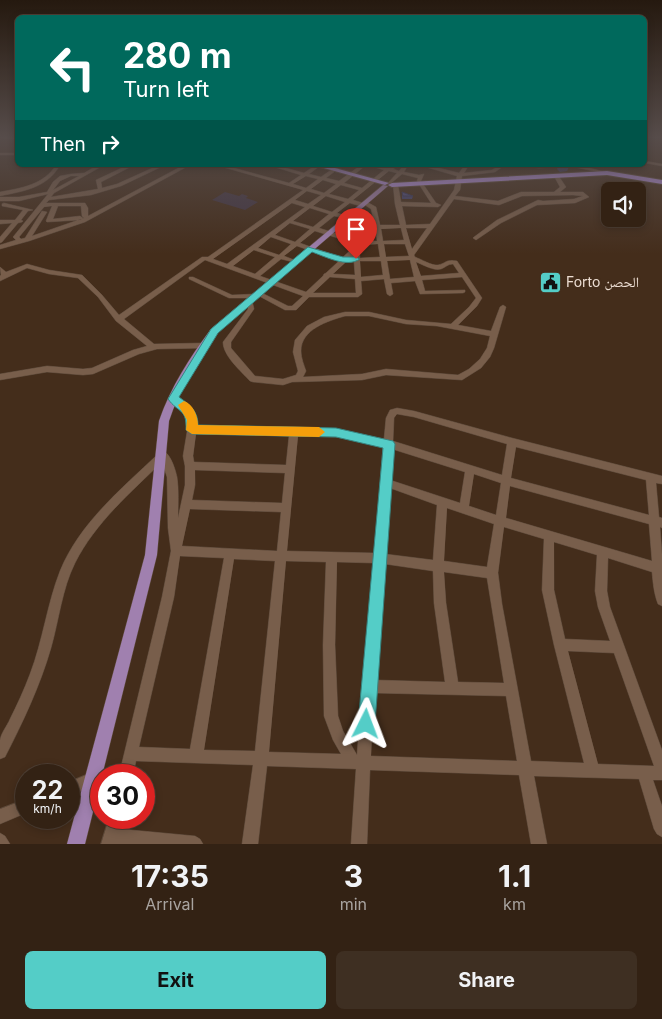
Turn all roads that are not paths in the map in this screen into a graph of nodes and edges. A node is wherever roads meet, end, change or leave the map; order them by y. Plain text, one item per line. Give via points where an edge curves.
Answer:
1 (50, 175) edge
2 (67, 175) edge
3 (83, 175) edge
4 (109, 175) edge
5 (167, 175) edge
6 (304, 175) edge
7 (312, 175) edge
8 (326, 175) edge
9 (350, 175) edge
10 (357, 175) edge
11 (380, 175) edge
12 (398, 175) edge
13 (409, 175) edge
14 (425, 175) edge
15 (454, 175) edge
16 (473, 175) edge
17 (496, 175) edge
18 (566, 175) edge
19 (622, 175) edge
20 (140, 176) joint
21 (256, 176) edge
22 (556, 176) junction
23 (279, 177) dead end
24 (322, 178) junction
25 (460, 178) junction
26 (497, 179) junction
27 (374, 180) junction
28 (421, 180) junction
29 (44, 181) junction
30 (156, 181) junction
31 (274, 181) junction
32 (55, 182) junction
33 (662, 182) edge
34 (340, 183) junction
35 (289, 185) junction
36 (388, 185) junction
37 (365, 187) junction
38 (100, 189) junction
39 (307, 190) junction
40 (50, 192) junction
41 (0, 194) edge
42 (554, 194) junction
43 (325, 195) junction
44 (540, 195) junction
45 (453, 197) junction
46 (47, 199) junction
47 (0, 200) edge
48 (10, 200) junction
49 (292, 201) junction
50 (348, 201) junction
51 (492, 203) junction
52 (537, 203) junction
53 (364, 204) junction
54 (398, 204) junction
55 (434, 204) junction
56 (41, 205) junction
57 (55, 206) junction
58 (310, 206) junction
59 (444, 207) junction
60 (18, 209) junction
61 (26, 210) junction
62 (521, 210) junction
63 (36, 211) junction
64 (44, 212) dead end
65 (333, 214) junction
66 (87, 218) junction
67 (348, 218) junction
68 (17, 221) junction
69 (28, 221) junction
70 (290, 221) junction
71 (3, 222) edge
72 (403, 226) junction
73 (431, 226) junction
74 (378, 227) junction
75 (314, 229) junction
76 (0, 230) edge
77 (9, 231) junction
78 (20, 231) junction
79 (31, 231) junction
80 (330, 233) junction
81 (270, 235) junction
82 (241, 237) junction
83 (476, 238) dead end
84 (23, 240) junction
85 (0, 241) edge
86 (381, 242) junction
87 (408, 242) junction
88 (259, 243) junction
89 (295, 244) junction
90 (358, 245) junction
91 (0, 247) edge
92 (253, 248) junction
93 (311, 249) junction
94 (279, 257) junction
95 (412, 257) junction
96 (209, 259) junction
97 (356, 259) junction
98 (384, 259) junction
99 (342, 260) junction
100 (295, 262) junction
101 (229, 266) junction
102 (2, 274) edge
103 (326, 275) junction
104 (463, 275) junction
105 (256, 276) junction
106 (191, 278) dead end
107 (358, 278) junction
108 (388, 279) junction
109 (418, 279) junction
110 (272, 282) junction
111 (463, 292) dead end
112 (390, 294) dead end
113 (307, 295) junction
114 (255, 297) junction
115 (503, 307) dead end
116 (119, 319) junction
117 (453, 326) junction
118 (494, 334) junction
119 (203, 346) junction
120 (152, 347) junction
121 (0, 377) edge
122 (292, 381) junction
123 (173, 399) junction
124 (192, 430) junction
125 (294, 431) junction
126 (512, 442) junction
127 (389, 444) junction
128 (161, 455) junction
129 (190, 466) junction
130 (290, 469) junction
131 (470, 469) junction
132 (651, 477) junction
133 (505, 480) junction
134 (662, 480) edge
135 (386, 483) junction
136 (442, 502) junction
137 (188, 504) junction
138 (286, 508) junction
139 (464, 509) junction
140 (499, 521) junction
141 (658, 522) edge
142 (549, 536) junction
143 (176, 551) junction
144 (603, 552) junction
145 (230, 553) junction
146 (281, 556) junction
147 (332, 557) junction
148 (380, 558) junction
149 (438, 564) junction
150 (660, 568) edge
151 (492, 573) junction
152 (662, 600) edge
153 (560, 645) junction
154 (618, 647) junction
155 (368, 686) junction
156 (452, 688) junction
157 (511, 690) junction
158 (0, 752) edge
159 (131, 754) junction
160 (196, 756) junction
161 (261, 758) junction
162 (358, 762) junction
163 (97, 764) edge
164 (129, 764) edge
165 (525, 767) junction
166 (593, 770) junction
167 (662, 771) edge
168 (644, 773) junction
169 (90, 790) edge
170 (15, 811) edge
171 (0, 817) edge
172 (662, 829) edge
173 (0, 840) edge
174 (110, 840) edge
175 (2, 844) edge
176 (76, 844) edge
177 (195, 844) edge
178 (250, 844) edge
179 (359, 844) edge
180 (539, 844) edge

1 - 29 street
2 - 32 street
3 - 40 street
4 - 38 street via 98,181
5 - 30 street
6 - 35 street
7 - 24 street
8 - 24 street
9 - 34 street
10 - 27 highway
11 - 27 street
12 - 36 street
13 - 28 street
14 - 28 street
15 - 25 street
16 - 25 street
17 - 26 street
18 - 22 highway
19 - 33 highway
20 - 30 street
20 - 38 street
21 - 31 street
22 - 26 highway
22 - 42 street via 563,187
23 - 31 street
24 - 34 street
24 - 39 street
25 - 26 highway
25 - 28 highway
25 - 45 street
27 - 36 highway
27 - 37 street
28 - 36 highway
28 - 55 street
29 - 32 street
29 - 41 street
30 - 66 street
31 - 35 street
32 - 40 street
34 - 37 street
34 - 43 street
35 - 39 street
36 - 37 street
36 - 53 main road
36 - 54 street
37 - 50 street
38 - 46 street
39 - 43 street
39 - 49 street
40 - 46 street
40 - 48 street
42 - 44 street
42 - 52 street via 586,197 575,201
43 - 50 street
43 - 58 street
44 - 51 street via 521,194
44 - 52 street via 541,200
45 - 51 street
45 - 59 street
46 - 56 street
47 - 48 street
48 - 60 street via 4,205
49 - 58 street
49 - 82 street
50 - 53 street
50 - 65 street
51 - 62 street
52 - 62 street
53 - 67 main road
53 - 74 street via 374,208
54 - 55 street
54 - 72 street
55 - 59 street
56 - 57 street
56 - 63 street
57 - 66 street via 83,204
57 - 66 street via 49,221
58 - 65 street
58 - 70 street
59 - 73 street
60 - 61 street
60 - 71 street
61 - 63 street
61 - 68 street
62 - 83 street
63 - 69 street
64 - 79 street
65 - 67 street
65 - 75 street
66 - 84 street
67 - 80 main road
68 - 69 street
68 - 71 street
68 - 77 street
69 - 78 street
70 - 75 street
70 - 81 street
71 - 76 street
72 - 73 street
72 - 74 street
72 - 87 street
73 - 95 street
74 - 86 street
74 - 90 street
75 - 80 street
75 - 89 street
76 - 77 street
77 - 78 street
77 - 85 street
78 - 79 street
78 - 84 street via 16,237
79 - 84 street
80 - 90 street
80 - 93 main road
81 - 88 street
81 - 89 street
82 - 88 street
82 - 96 street
84 - 91 street
86 - 87 street
86 - 90 street
86 - 98 street
87 - 95 street
88 - 92 street
89 - 93 street
89 - 94 street
90 - 97 street
90 - 99 street
92 - 94 street
92 - 101 street
93 - 99 street
93 - 100 main road
94 - 100 street
94 - 105 street
95 - 98 street
95 - 104 street via 434,267 453,261
95 - 109 street
96 - 101 street
96 - 116 street via 201,260
97 - 98 street
97 - 99 street
97 - 107 street
98 - 108 street
99 - 103 street
100 - 110 main road
101 - 105 street
102 - 116 street via 27,266 80,276
103 - 107 street
103 - 113 street
104 - 109 street
104 - 117 street via 479,298
105 - 110 street
106 - 114 street via 231,297
107 - 108 street
107 - 113 street via 359,294 356,296
108 - 109 street
108 - 112 street
109 - 111 street via 425,294
110 - 113 street
110 - 114 main road
113 - 114 street via 291,309
114 - 119 main road via 214,331
114 - 122 street via 251,309 227,342 227,348 253,379
115 - 118 street
116 - 120 street
117 - 118 street
117 - 122 street via 406,322 358,312 327,319 310,328 299,340 297,352 302,371
118 - 122 street via 483,362 459,378 386,372 362,377
119 - 120 street
119 - 123 main road
120 - 121 street via 93,371 46,369
123 - 124 street via 189,410
123 - 128 main road via 164,422
124 - 125 street
124 - 129 street via 188,456
125 - 127 street via 336,433
125 - 130 street
126 - 127 street via 398,411 393,412 390,418
126 - 132 street
126 - 133 street
127 - 131 street
127 - 135 street
128 - 143 street via 168,462 172,477
128 - 158 street via 106,510 76,551 60,586 30,692
128 - 163 main road via 150,555
129 - 130 street
129 - 137 street
130 - 138 street
131 - 133 street
131 - 139 street
132 - 134 street
132 - 141 street
133 - 140 street
133 - 141 street
135 - 136 street
135 - 148 street
136 - 139 street
136 - 149 street
137 - 138 street
137 - 143 street
138 - 146 street
139 - 140 street
140 - 142 street
140 - 151 street
141 - 150 street
142 - 144 street
142 - 153 street via 548,590
143 - 145 street
143 - 159 street
144 - 150 street
144 - 154 street via 600,591
145 - 146 street
145 - 160 street
146 - 147 street
146 - 161 street
147 - 148 street
147 - 162 street via 331,716
148 - 149 street
148 - 155 street
149 - 151 street
149 - 156 street
150 - 152 street
151 - 157 street
153 - 154 street
153 - 166 street
154 - 167 street
155 - 156 street
155 - 162 street
156 - 157 street
157 - 165 street
159 - 160 street
159 - 164 street
160 - 161 street
161 - 162 street
161 - 178 street
162 - 165 street
162 - 179 street
165 - 166 street
165 - 180 street
166 - 168 street
167 - 168 street
168 - 172 street
169 - 176 main road
170 - 171 street
173 - 175 street
174 - 177 street

